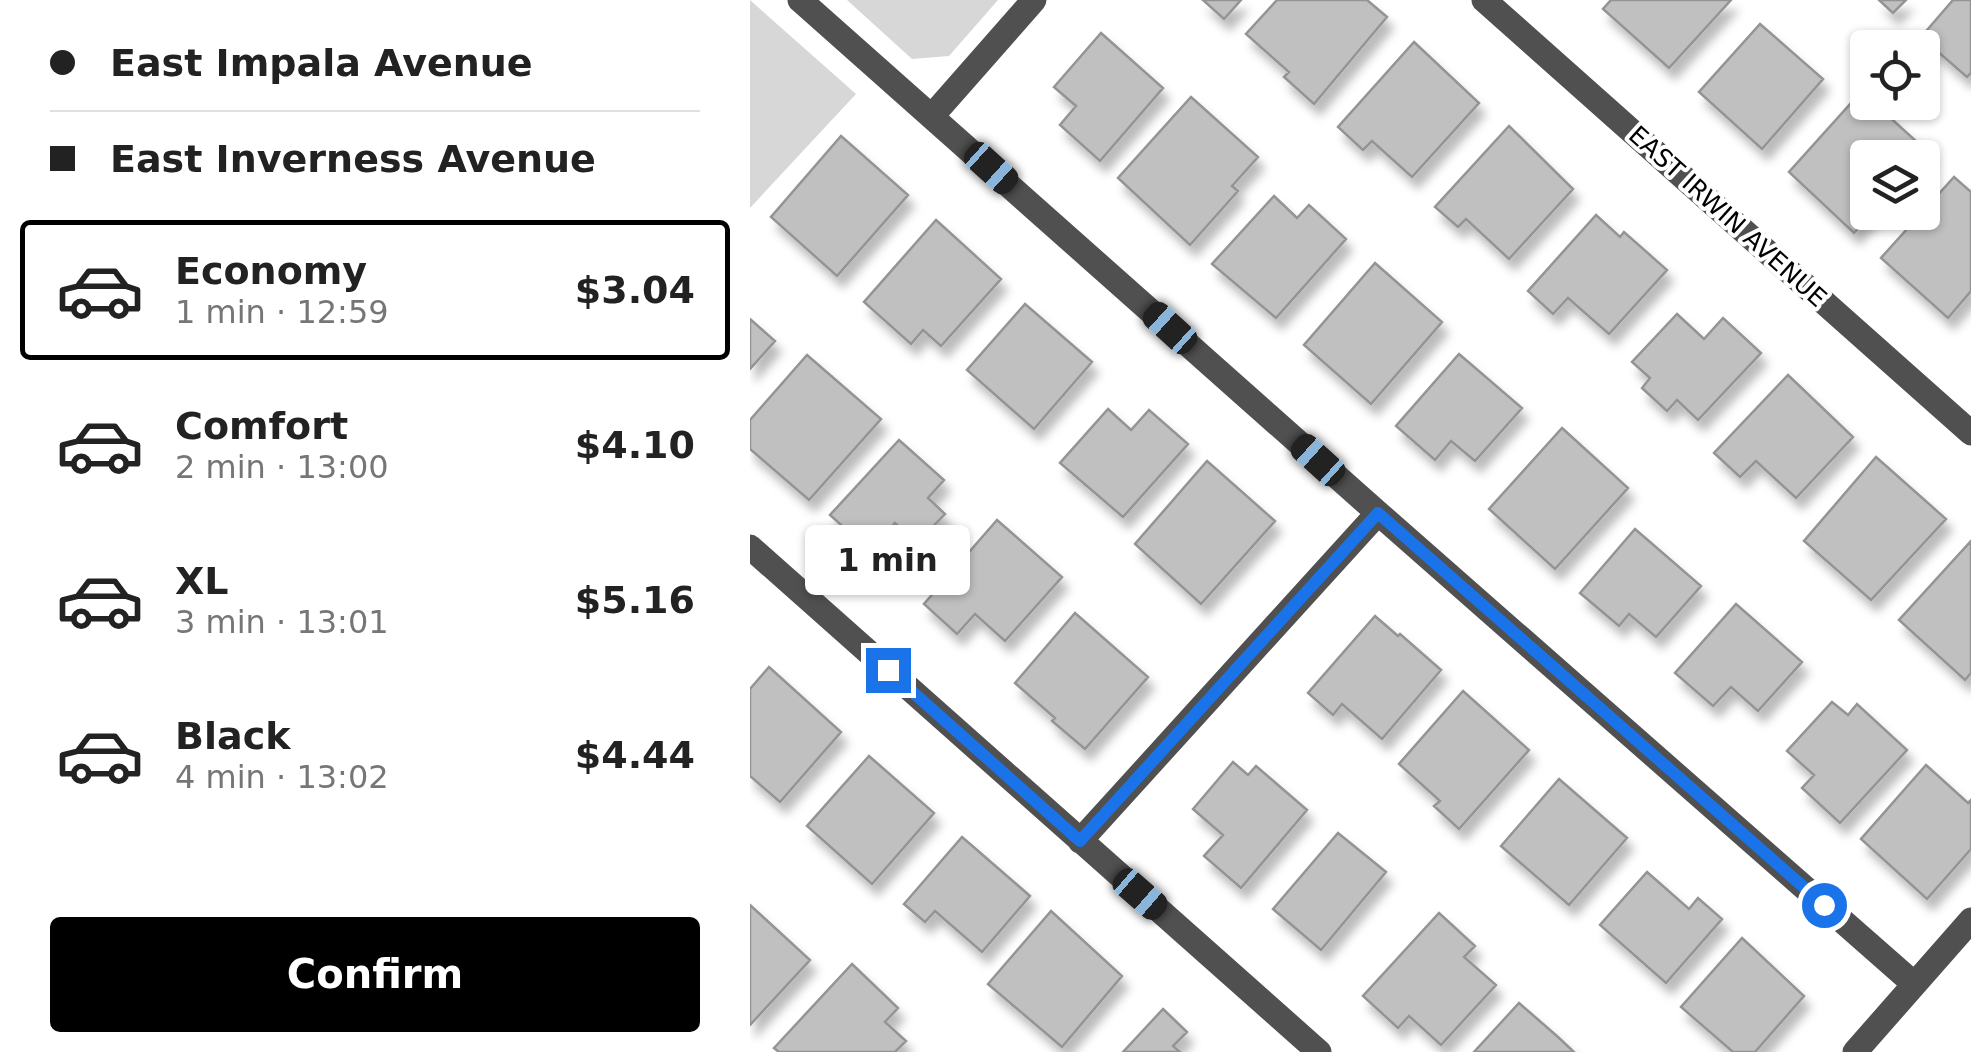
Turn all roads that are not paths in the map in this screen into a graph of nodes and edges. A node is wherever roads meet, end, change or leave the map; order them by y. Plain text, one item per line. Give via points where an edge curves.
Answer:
1 (800, 0) edge
2 (1034, 0) edge
3 (1484, 0) edge
4 (932, 116) junction
5 (1971, 433) edge
6 (1378, 513) junction
7 (750, 547) edge
8 (1080, 841) junction
9 (1971, 920) edge
10 (1913, 984) junction
11 (1319, 1052) edge
12 (1855, 1052) edge

1 - 4 street
2 - 4 street
3 - 5 street, EAST IRWIN AVENUE
4 - 6 street
6 - 8 street
6 - 10 street
7 - 8 street
8 - 11 street
9 - 10 street
10 - 12 street

